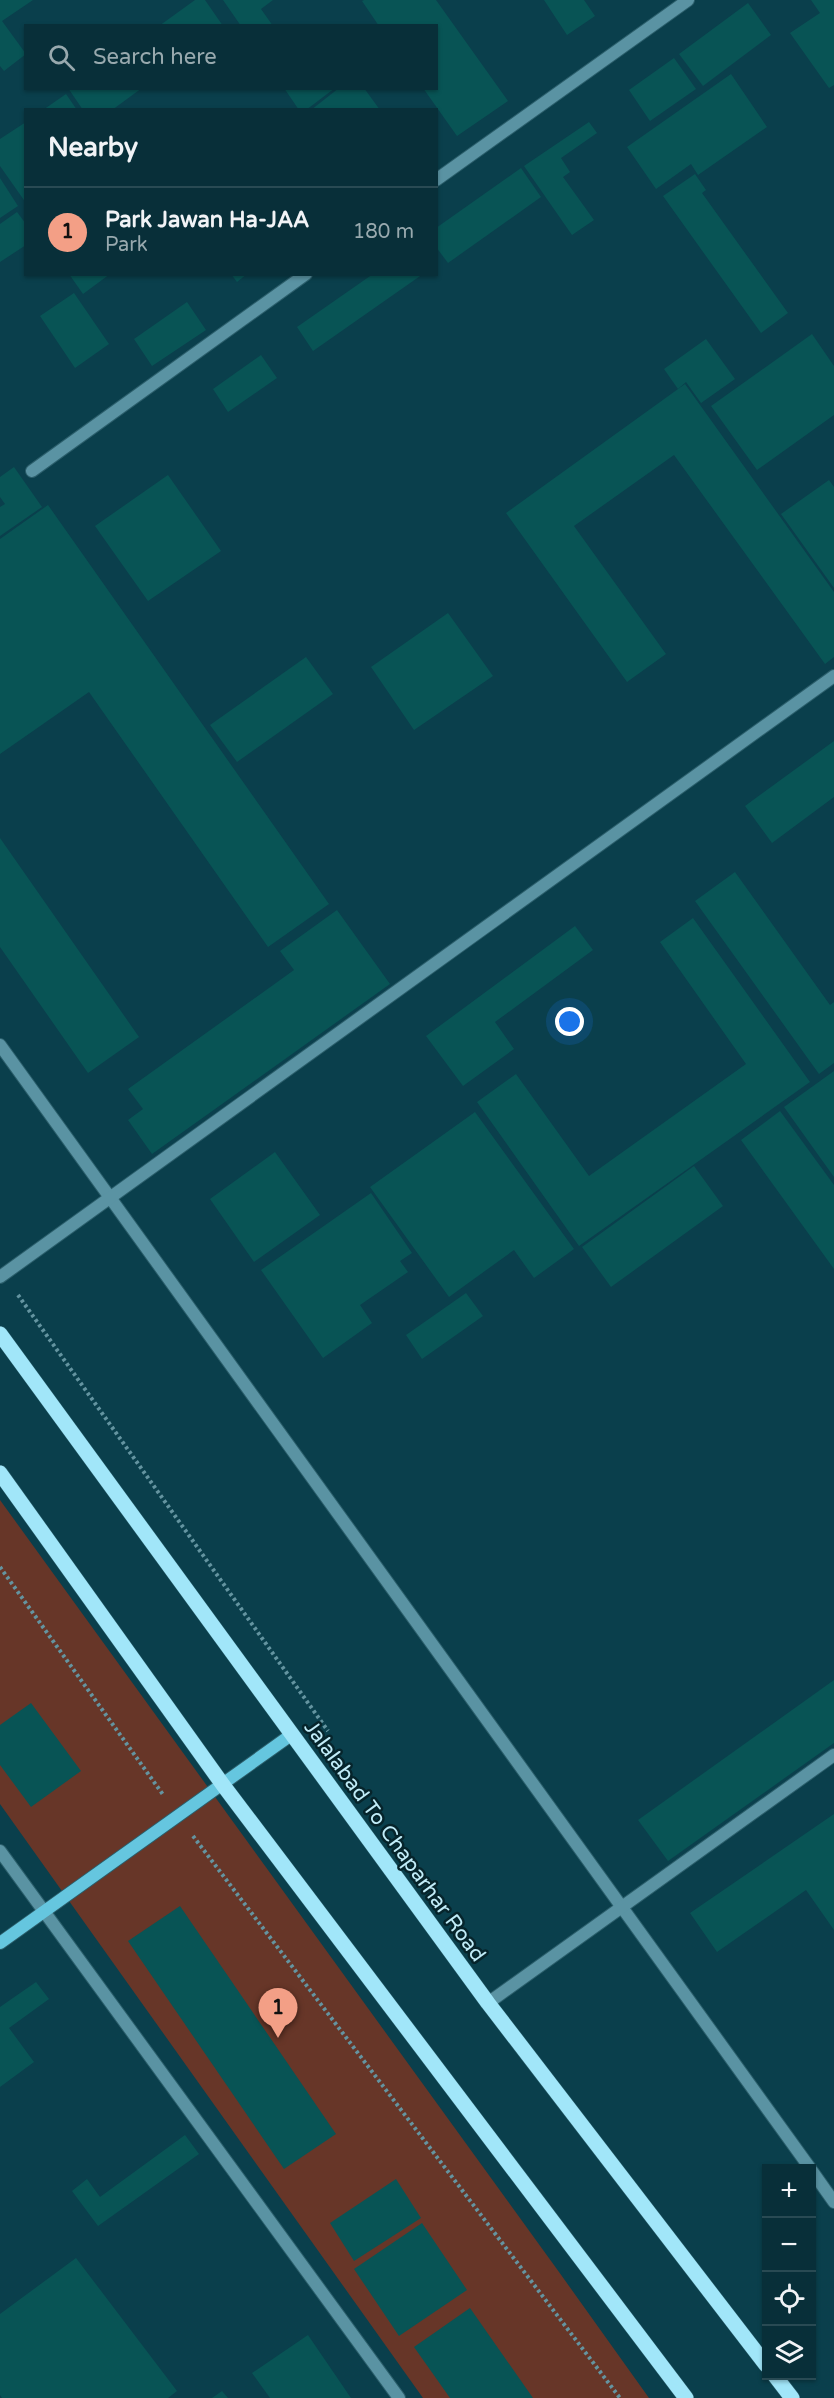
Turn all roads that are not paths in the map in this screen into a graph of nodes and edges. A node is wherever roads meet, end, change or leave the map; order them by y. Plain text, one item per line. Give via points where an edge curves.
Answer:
1 (688, 0) edge
2 (438, 179) edge
3 (303, 276) edge
4 (32, 471) dead end
5 (834, 676) edge
6 (0, 1045) edge
7 (110, 1197) junction
8 (2, 1276) edge
9 (0, 1334) edge
10 (0, 1473) edge
11 (291, 1735) junction
12 (834, 1755) edge
13 (223, 1785) junction
14 (0, 1851) edge
15 (622, 1909) junction
16 (43, 1913) junction
17 (0, 1943) edge
18 (488, 2003) junction
19 (807, 2164) edge
20 (816, 2177) edge
21 (834, 2202) edge
22 (762, 2360) edge
23 (778, 2380) edge
24 (399, 2398) edge
25 (686, 2398) edge
26 (792, 2398) edge

1 - 2 street
3 - 4 street
5 - 7 street
6 - 7 street
7 - 8 street
7 - 15 street
9 - 11 main road, Jalalabad To Chaparhar Road
10 - 13 main road
11 - 13 street
11 - 18 main road, Jalalabad To Chaparhar Road
12 - 15 street
13 - 16 street
13 - 25 main road
14 - 16 street
15 - 18 street
15 - 19 street
16 - 17 street
16 - 24 street
18 - 22 main road, Jalalabad To Chaparhar Road
20 - 21 street
23 - 26 main road

